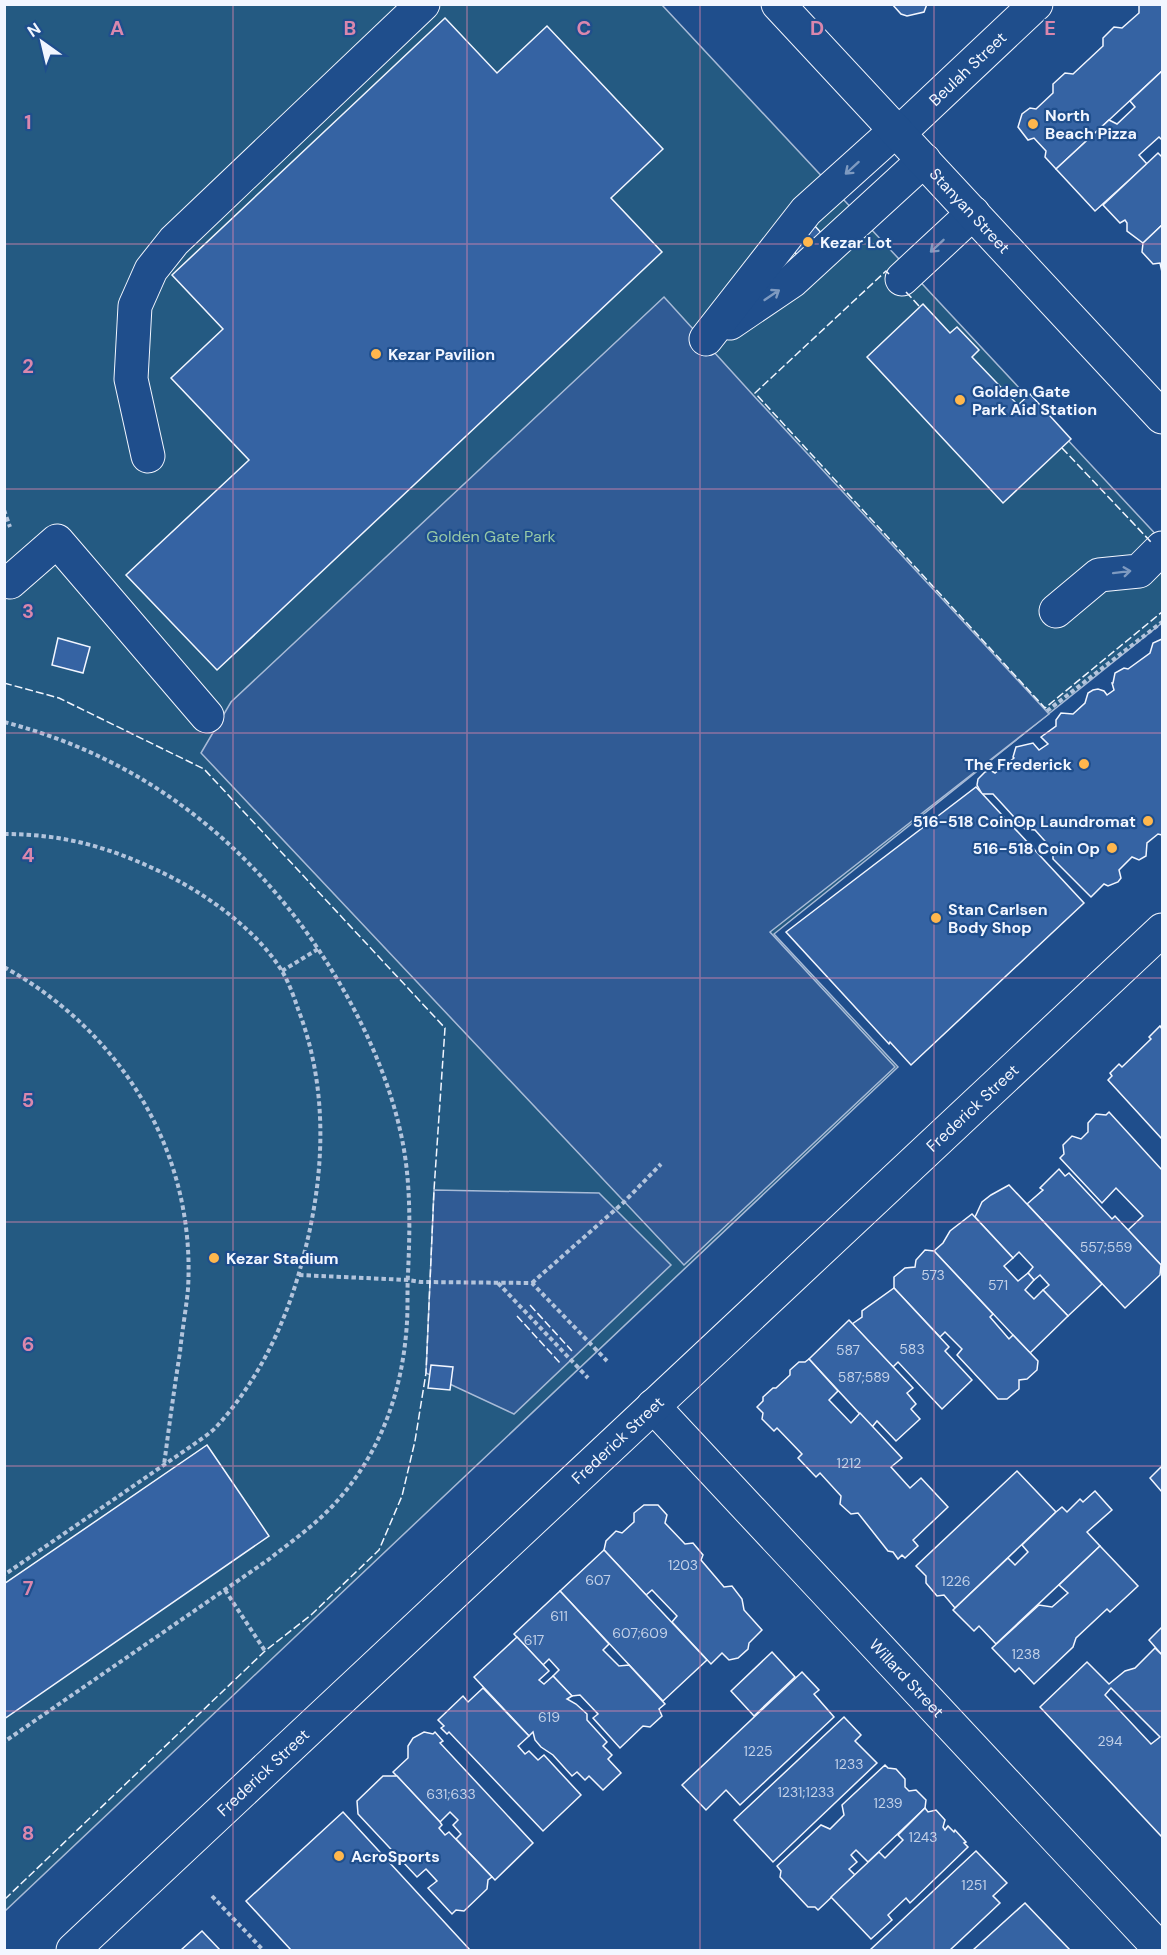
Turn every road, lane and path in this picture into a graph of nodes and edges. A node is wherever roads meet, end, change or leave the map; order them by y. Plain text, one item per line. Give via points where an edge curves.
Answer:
1 (423, 4) edge
2 (778, 4) edge
3 (1036, 4) edge
4 (897, 131) junction
5 (924, 160) junction
6 (973, 213) junction
7 (902, 279) dead end
8 (1162, 417) edge
9 (148, 456) dead end
10 (1162, 548) edge
11 (10, 582) dead end
12 (1056, 611) dead end
13 (1162, 622) edge
14 (1047, 711) dead end
15 (207, 716) dead end
16 (4, 722) edge
17 (4, 834) edge
18 (1162, 930) edge
19 (318, 948) junction
20 (4, 967) edge
21 (282, 971) junction
22 (661, 1164) dead end
23 (299, 1275) junction
24 (408, 1280) junction
25 (497, 1282) junction
26 (532, 1283) junction
27 (607, 1361) dead end
28 (588, 1378) dead end
29 (653, 1406) junction
30 (164, 1466) junction
31 (4, 1575) edge
32 (225, 1590) junction
33 (265, 1651) dead end
34 (4, 1742) edge
35 (212, 1896) dead end
36 (73, 1950) edge
37 (263, 1950) edge
38 (1161, 1950) edge

1 - 9 main road via 174,241 151,270 135,306 131,379
2 - 4 main road, Stanyan Street
3 - 4 main road, Beulah Street
4 - 5 main road, Stanyan Street
4 -> 5 main road, Beulah Street via 806,211 706,339 792,281
5 - 6 main road, Stanyan Street
6 -> 7 main road
6 - 8 main road, Stanyan Street
12 -> 10 main road via 1099,575 1139,570
11 - 15 main road via 57,541
13 - 14 path
16 - 19 path via 93,753 174,799 244,856
17 - 21 path via 33,834 105,848 177,879 236,920
18 - 29 main road, Frederick Street
19 - 21 path
19 - 24 path via 376,1054 391,1097 408,1182
20 - 30 path via 66,1008 110,1052 143,1099 175,1174 186,1229 188,1289
21 - 23 path via 308,1034 320,1106 319,1180
22 - 26 path
23 - 24 path
23 - 30 path via 272,1343 233,1407 216,1428
24 - 25 path
24 - 32 path via 400,1375 386,1426 365,1465 337,1502
25 - 26 path
25 - 28 path
26 - 27 path
29 - 36 main road, Frederick Street
29 - 38 main road, Willard Street
30 - 31 path
32 - 33 path
32 - 34 path
35 - 37 path

